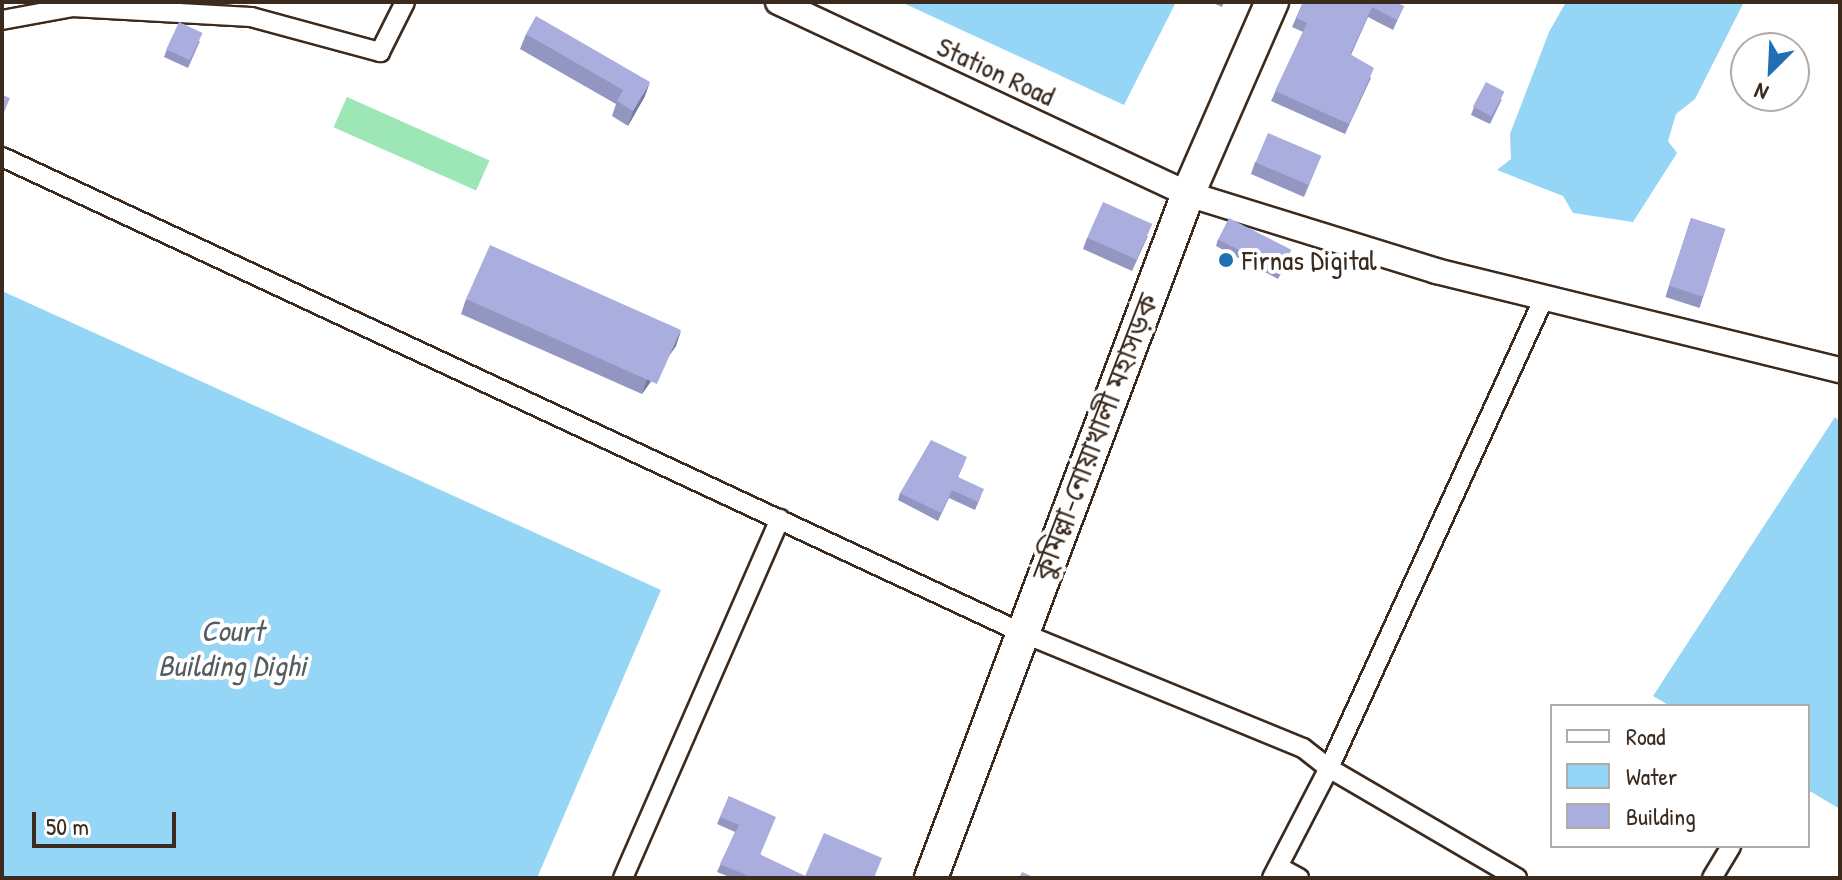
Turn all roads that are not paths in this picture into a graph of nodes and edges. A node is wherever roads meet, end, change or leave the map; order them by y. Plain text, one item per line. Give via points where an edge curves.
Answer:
1 (405, 2) edge
2 (778, 2) edge
3 (1272, 2) edge
4 (2, 20) edge
5 (2, 157) edge
6 (1188, 194) junction
7 (1544, 298) junction
8 (1840, 370) edge
9 (780, 519) junction
10 (1020, 632) junction
11 (1329, 768) junction
12 (1730, 848) edge
13 (1276, 873) edge
14 (623, 878) edge
15 (931, 878) edge
16 (1299, 878) edge
17 (1517, 878) edge
18 (1712, 878) edge

1 - 4 street via 380,52 251,17 72,7
2 - 6 main road, Station Road
3 - 6 highway, কুমিল্লা–নোয়াখালী মহাসড়ক
5 - 9 street
6 - 7 main road, Station Road via 1436,271
6 - 10 highway, কুমিল্লা–নোয়াখালী মহাসড়ক
7 - 8 main road, Station Road
7 - 11 street
9 - 10 street
9 - 14 street
10 - 11 street via 1303,748
10 - 15 highway, কুমিল্লা–নোয়াখালী মহাসড়ক
11 - 13 street
11 - 17 street
12 - 18 street
13 - 16 street

